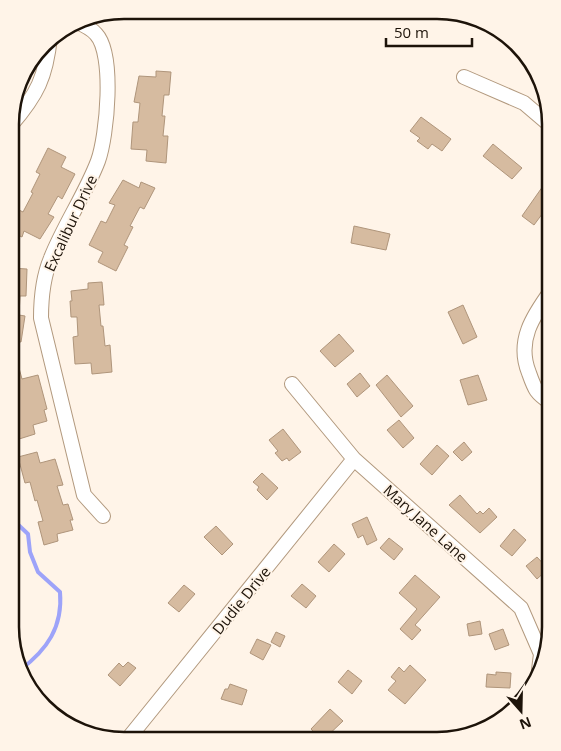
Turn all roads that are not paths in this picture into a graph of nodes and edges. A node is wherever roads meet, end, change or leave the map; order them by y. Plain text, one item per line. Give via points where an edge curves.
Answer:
1 (84, 26) edge
2 (49, 50) edge
3 (464, 77) dead end
4 (20, 115) edge
5 (542, 118) edge
6 (542, 303) edge
7 (292, 384) dead end
8 (542, 398) edge
9 (354, 459) junction
10 (103, 516) dead end
11 (539, 650) edge
12 (133, 732) edge

1 - 10 street, Excalibur Drive via 97,34 104,49 105,133 87,186 51,258 41,296 41,318 84,495
2 - 4 street via 48,64 32,100
3 - 5 street via 524,103
6 - 8 street via 524,337 524,361 537,394
7 - 9 street, Mary Jane Lane
9 - 11 street, Mary Jane Lane via 522,608
9 - 12 street, Dudie Drive

